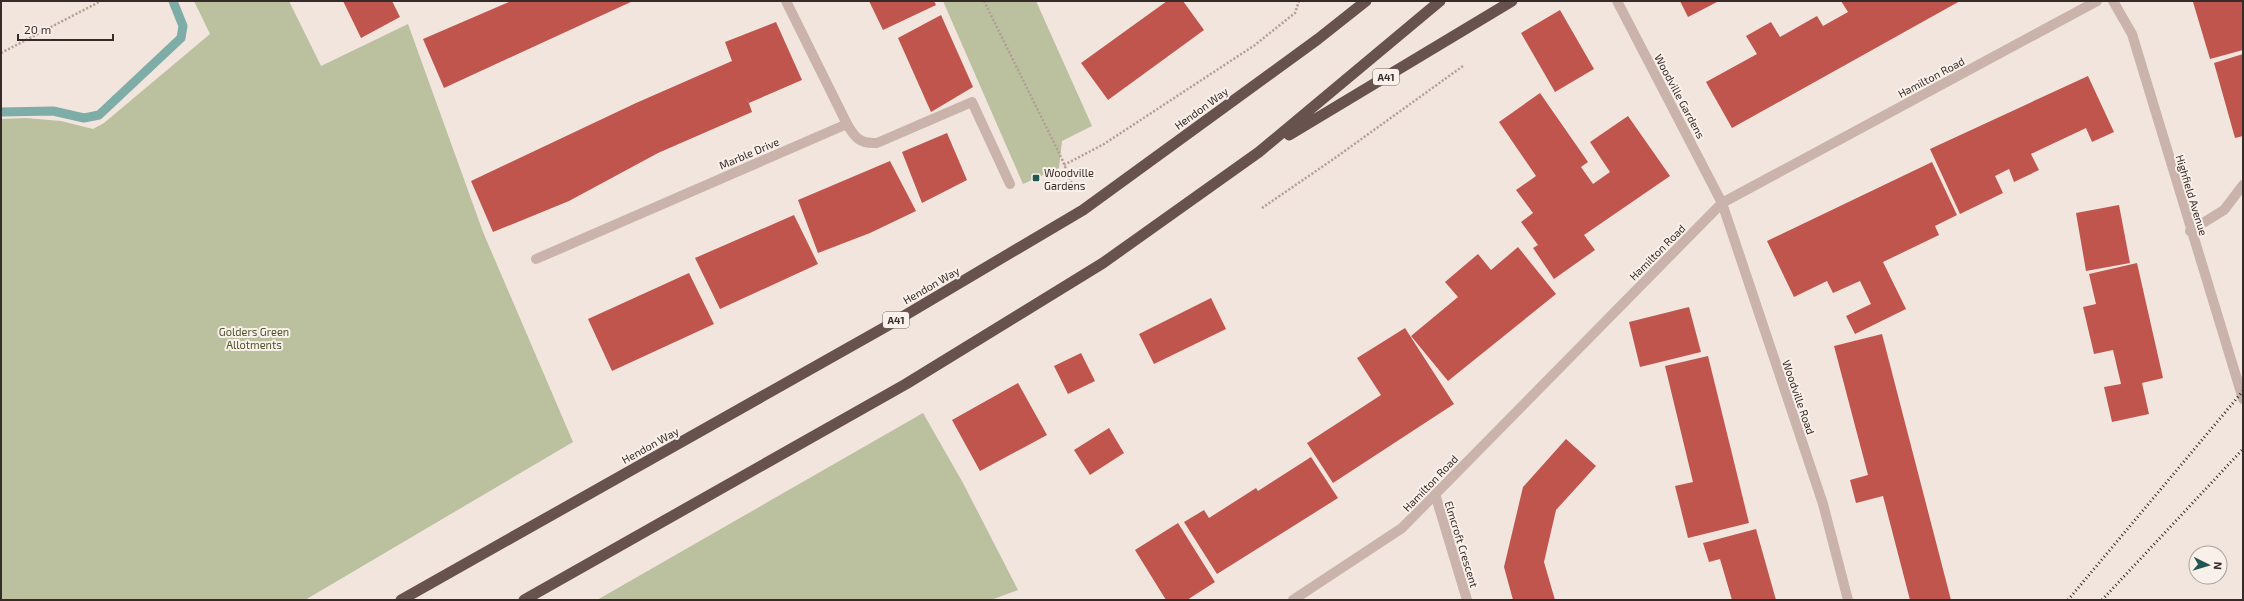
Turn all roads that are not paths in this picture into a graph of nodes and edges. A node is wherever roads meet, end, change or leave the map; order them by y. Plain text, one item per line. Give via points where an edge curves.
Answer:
1 (786, 1) edge
2 (1366, 1) edge
3 (1440, 1) edge
4 (1512, 1) edge
5 (1617, 1) edge
6 (2097, 1) edge
7 (2113, 1) edge
8 (846, 124) junction
9 (1259, 152) junction
10 (1010, 184) dead end
11 (2243, 185) edge
12 (1722, 202) junction
13 (2190, 231) junction
14 (536, 259) dead end
15 (2243, 398) edge
16 (1435, 494) junction
17 (401, 600) edge
18 (524, 600) edge
19 (1293, 600) edge
20 (1467, 600) edge
21 (1848, 600) edge

1 - 8 street
2 - 17 highway, Hendon Way / A41 via 1318,39 1083,210 880,330
3 - 9 highway, A41
4 - 9 highway, A41
5 - 12 street, Woodville Gardens
6 - 12 street, Hamilton Road
7 - 13 street, Highfield Avenue via 2132,34
8 - 10 street via 856,140 866,144 877,143 972,102
8 - 14 street, Marble Drive
9 - 18 highway, A41 via 1103,263 913,379
11 - 13 street via 2224,210
12 - 16 street, Hamilton Road
12 - 21 street, Woodville Road via 1823,504
13 - 15 street, Highfield Avenue
16 - 19 street, Hamilton Road via 1402,528
16 - 20 street, Elmcroft Crescent

